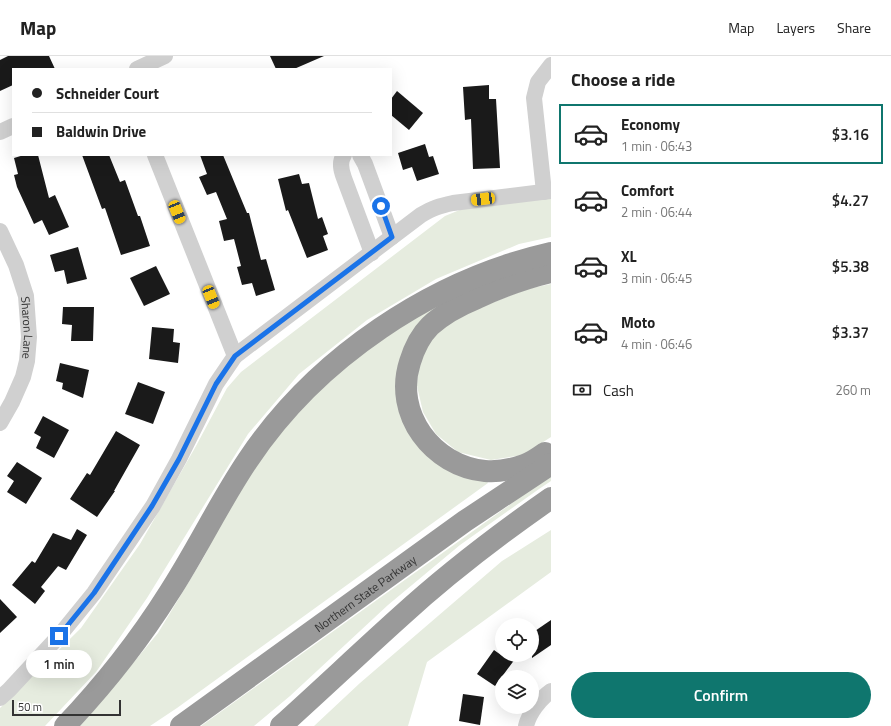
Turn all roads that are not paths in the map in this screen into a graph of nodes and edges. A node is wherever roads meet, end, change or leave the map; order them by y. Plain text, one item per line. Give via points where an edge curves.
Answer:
1 (165, 56) edge
2 (551, 65) edge
3 (139, 68) edge
4 (12, 126) edge
5 (0, 132) edge
6 (155, 156) edge
7 (343, 156) edge
8 (361, 156) edge
9 (547, 192) edge
10 (0, 231) edge
11 (392, 237) junction
12 (372, 253) junction
13 (551, 253) edge
14 (551, 272) edge
15 (235, 356) junction
16 (0, 423) edge
17 (551, 450) edge
18 (551, 464) edge
19 (551, 498) edge
20 (551, 513) edge
21 (551, 691) edge
22 (0, 698) edge
23 (65, 726) edge
24 (181, 726) edge
25 (281, 726) edge
26 (298, 726) edge
27 (526, 726) edge

1 - 3 street
2 - 9 street via 538,82 534,98
4 - 5 street
6 - 15 street
7 - 12 street via 341,169
8 - 11 street
9 - 11 street via 437,206
10 - 16 street, Sharon Lane via 16,265 26,296 29,337 23,377
11 - 12 street
12 - 15 street
13 - 23 highway via 483,274 414,308 364,339 302,393 248,460 151,620 107,678
14 - 17 highway via 490,292 436,321 423,334 414,349 406,383 407,403 416,426 431,445 458,463 485,471 506,469 524,466
15 - 22 street via 216,384 179,459 152,506 94,593 59,636
18 - 24 highway, Northern State Parkway via 465,521
19 - 25 highway via 436,585
20 - 26 highway via 467,576
21 - 27 street via 536,707

